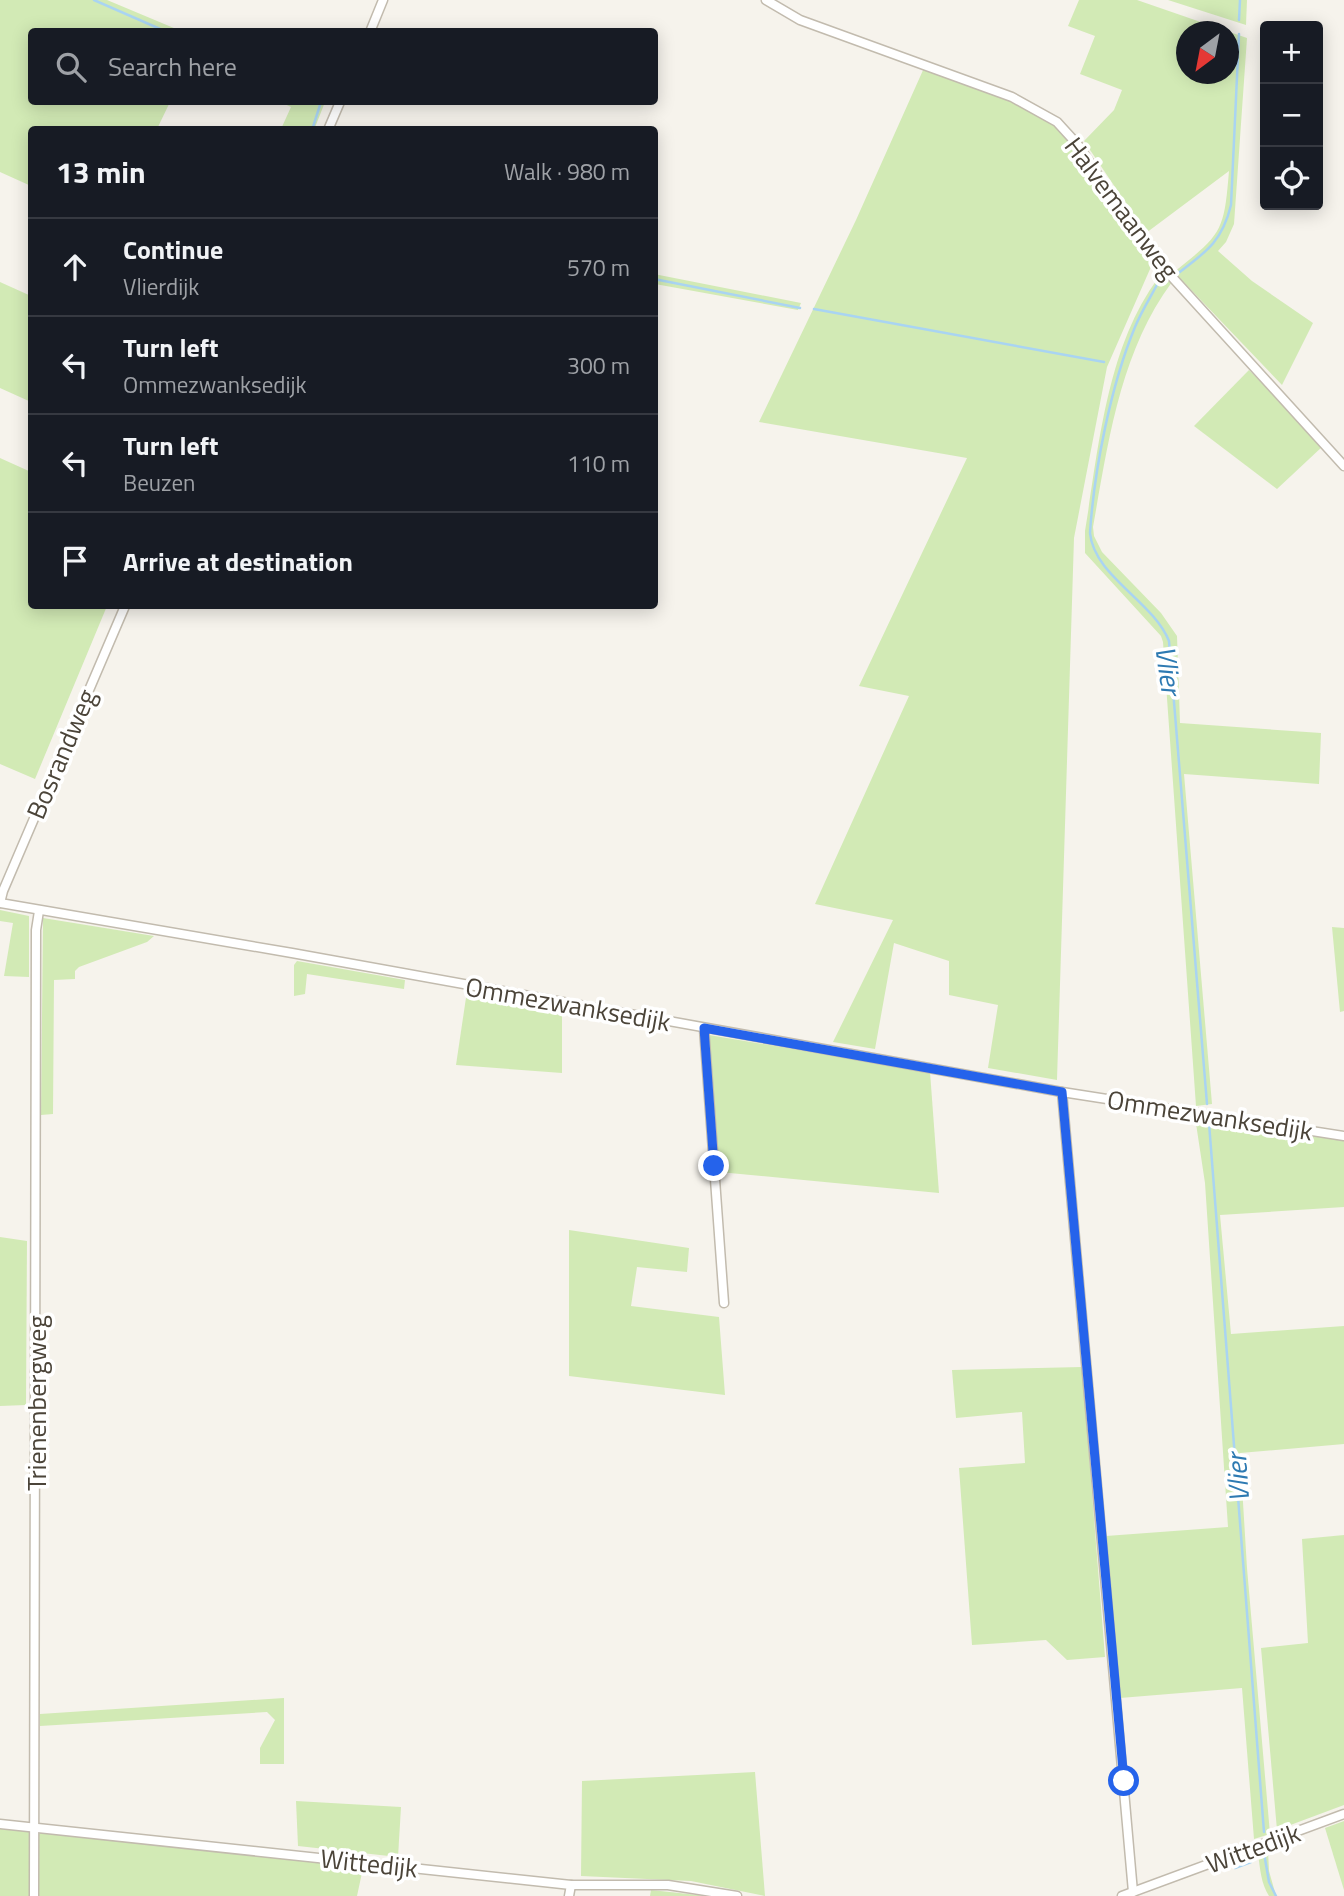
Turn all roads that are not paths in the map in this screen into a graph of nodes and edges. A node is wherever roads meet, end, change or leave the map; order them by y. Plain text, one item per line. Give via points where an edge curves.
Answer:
1 (383, 0) edge
2 (766, 0) edge
3 (372, 28) edge
4 (339, 105) edge
5 (330, 126) edge
6 (1344, 466) edge
7 (124, 609) edge
8 (0, 903) edge
9 (39, 911) junction
10 (704, 1028) junction
11 (1062, 1092) junction
12 (1344, 1136) edge
13 (724, 1303) dead end
14 (1344, 1814) edge
15 (0, 1824) edge
16 (35, 1827) junction
17 (571, 1885) junction
18 (1133, 1892) junction
19 (34, 1896) edge
20 (569, 1896) edge
21 (737, 1896) edge
22 (1122, 1896) edge

1 - 3 street
2 - 6 street, Halvemaanweg via 800,20 1012,97 1057,122 1162,266
4 - 5 street
7 - 8 street, Bosrandweg
8 - 9 street, Ommezwanksedijk
9 - 10 street, Ommezwanksedijk
9 - 16 street, Trienenbergweg
10 - 11 street, Ommezwanksedijk
10 - 13 street
11 - 12 street, Ommezwanksedijk
11 - 18 street
14 - 18 street, Wittedijk
15 - 16 street, Wittedijk
16 - 17 street, Wittedijk
16 - 19 street, Trienenbergweg
17 - 20 street
17 - 21 street, Wittedijk via 668,1885
18 - 22 street, Wittedijk

